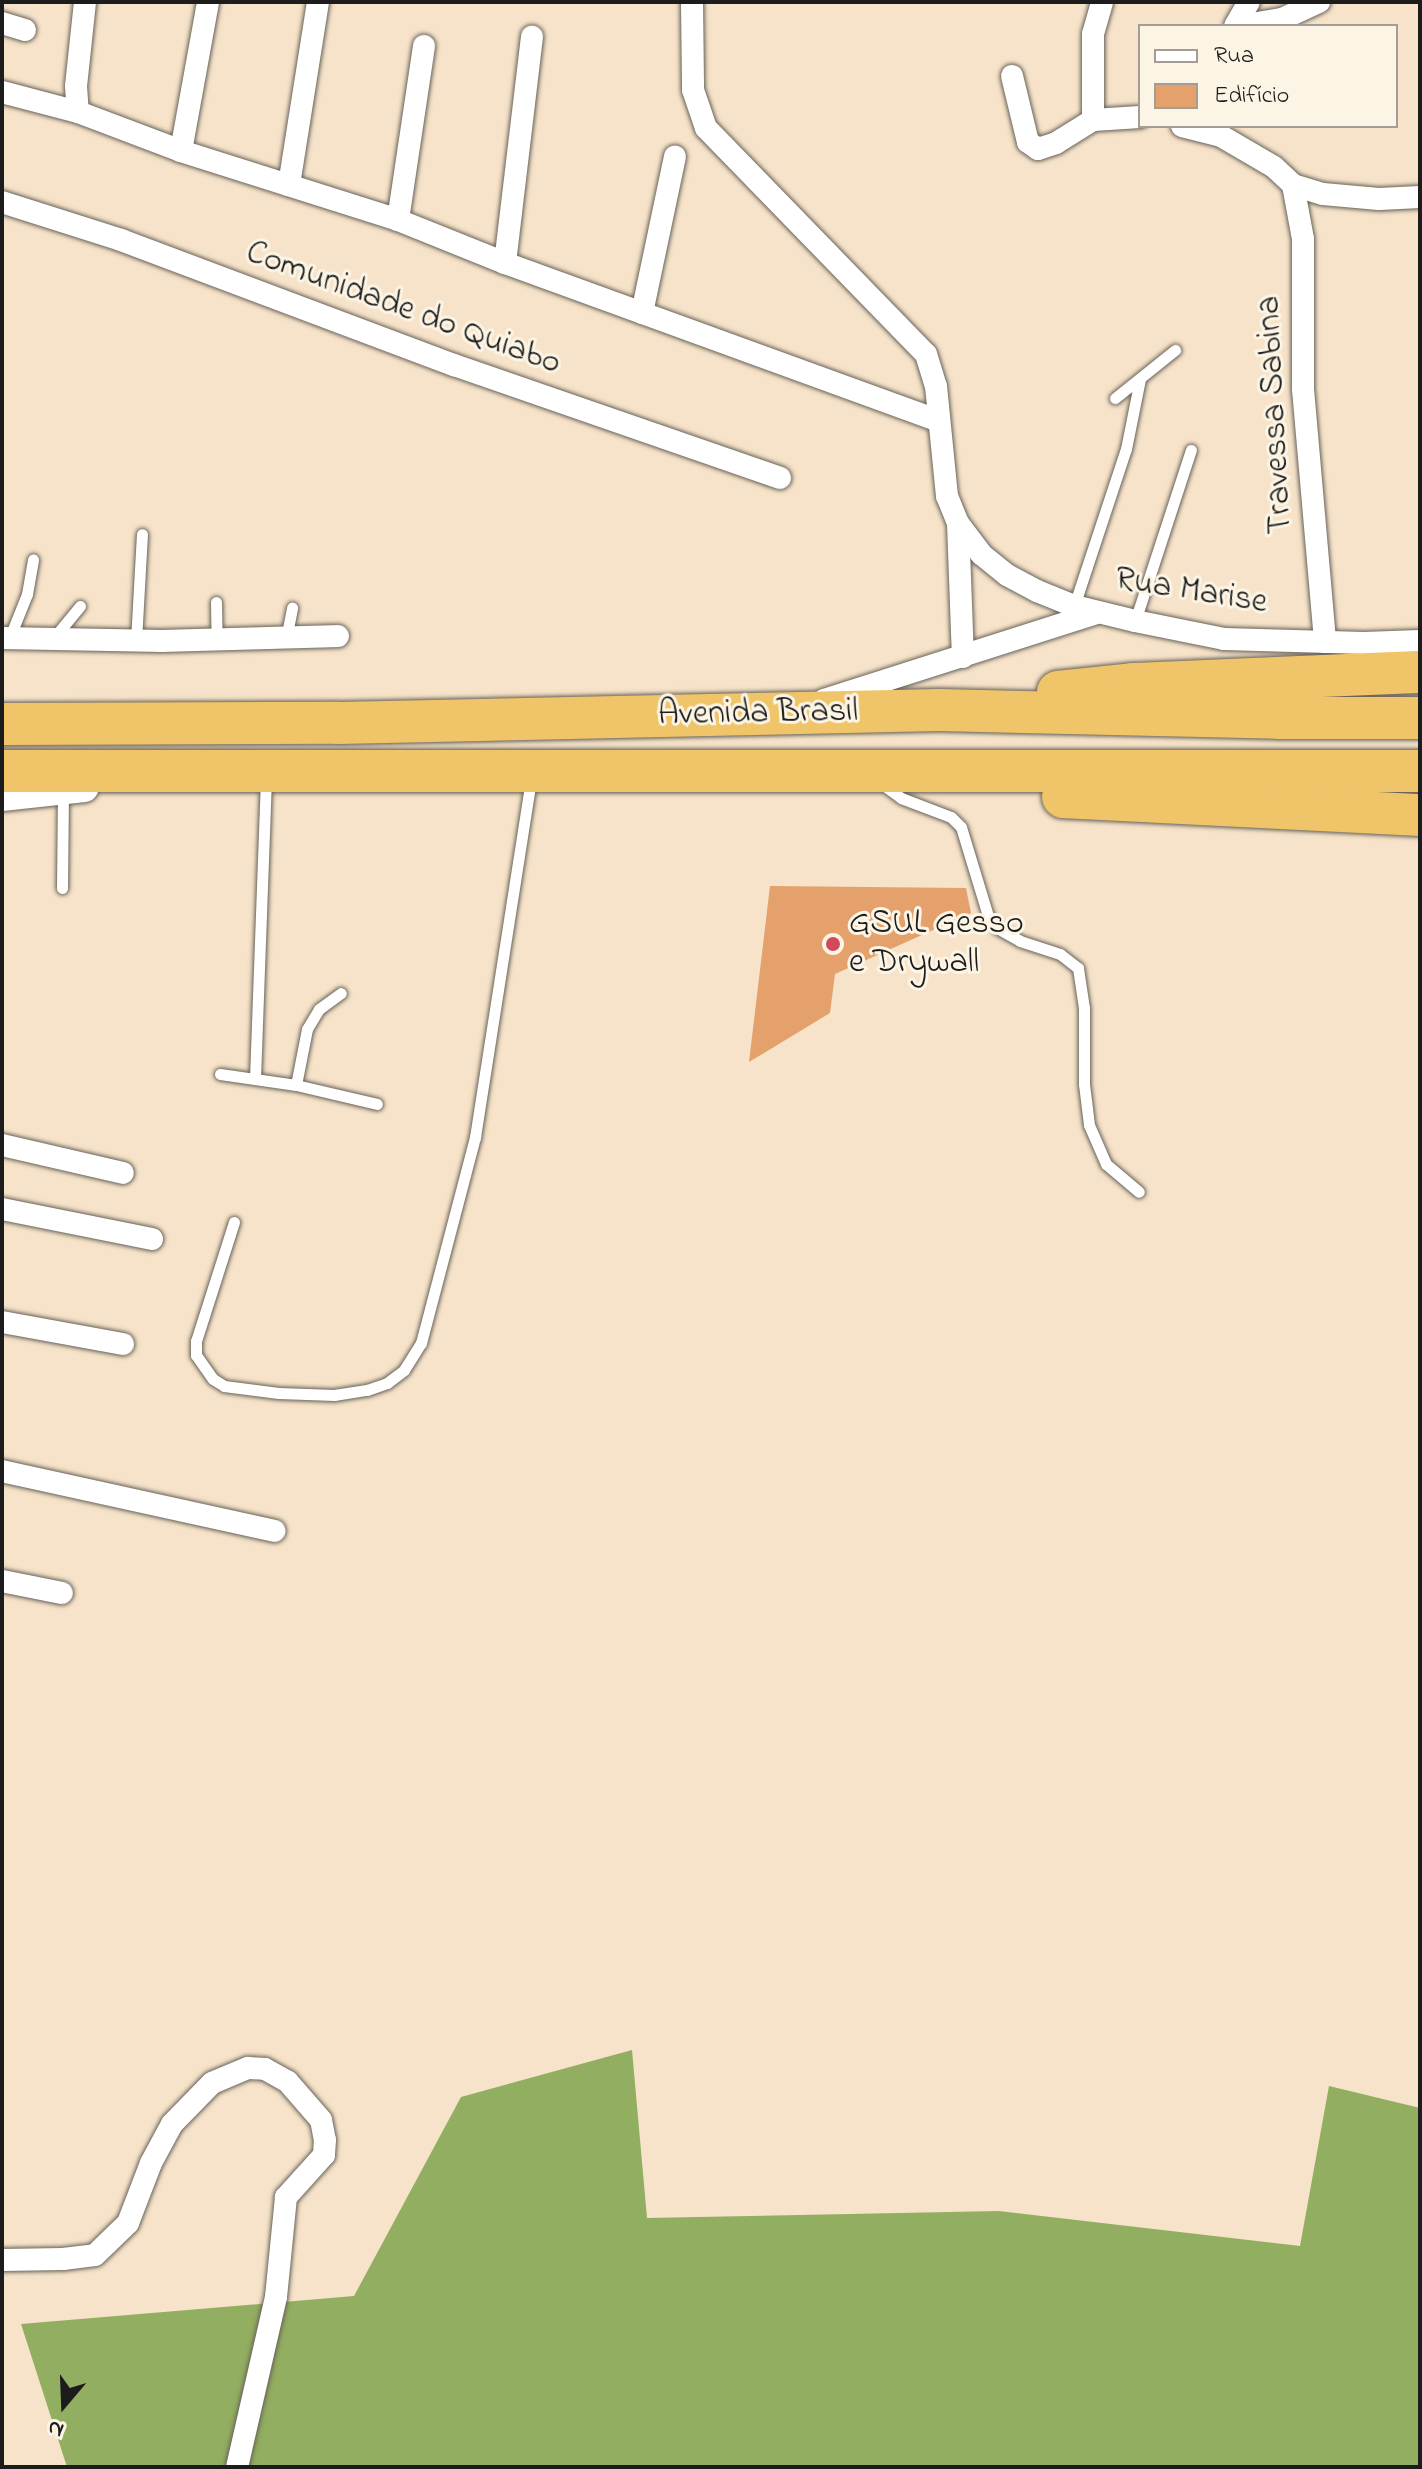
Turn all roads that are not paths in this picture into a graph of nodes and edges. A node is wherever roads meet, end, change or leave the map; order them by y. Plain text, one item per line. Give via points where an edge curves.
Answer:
1 (85, 2) edge
2 (208, 2) edge
3 (318, 2) edge
4 (692, 2) edge
5 (1102, 2) edge
6 (1249, 2) edge
7 (1319, 2) edge
8 (2, 23) edge
9 (1238, 24) edge
10 (1250, 24) edge
11 (25, 30) dead end
12 (532, 37) dead end
13 (424, 46) dead end
14 (1012, 76) dead end
15 (2, 92) edge
16 (78, 112) junction
17 (1138, 117) edge
18 (1093, 120) junction
19 (1197, 128) edge
20 (1220, 131) edge
21 (181, 151) junction
22 (675, 156) dead end
23 (289, 185) junction
24 (1293, 185) junction
25 (1420, 197) edge
26 (2, 202) edge
27 (398, 220) junction
28 (505, 263) junction
29 (642, 313) junction
30 (1175, 350) dead end
31 (1140, 379) junction
32 (1115, 398) dead end
33 (938, 421) junction
34 (1191, 450) dead end
35 (780, 478) dead end
36 (958, 523) junction
37 (142, 534) dead end
38 (33, 560) dead end
39 (216, 602) dead end
40 (80, 606) dead end
41 (1074, 606) junction
42 (292, 608) dead end
43 (1097, 613) junction
44 (1135, 621) junction
45 (338, 636) dead end
46 (6, 638) edge
47 (286, 639) junction
48 (1224, 639) junction
49 (51, 641) junction
50 (136, 641) junction
51 (217, 641) junction
52 (1420, 641) edge
53 (1325, 642) junction
54 (963, 657) junction
55 (1420, 672) edge
56 (1227, 681) junction
57 (2, 703) edge
58 (939, 710) junction
59 (782, 713) junction
60 (1420, 718) edge
61 (2, 724) edge
62 (96, 724) junction
63 (863, 769) junction
64 (532, 770) junction
65 (2, 771) edge
66 (1420, 771) edge
67 (205, 772) junction
68 (924, 772) junction
69 (267, 773) junction
70 (63, 791) junction
71 (2, 797) edge
72 (1420, 815) edge
73 (62, 888) dead end
74 (341, 993) dead end
75 (220, 1074) dead end
76 (255, 1078) junction
77 (296, 1085) junction
78 (377, 1104) dead end
79 (2, 1145) edge
80 (123, 1173) dead end
81 (1139, 1192) dead end
82 (2, 1209) edge
83 (234, 1222) dead end
84 (152, 1239) dead end
85 (2, 1322) edge
86 (123, 1344) dead end
87 (2, 1471) edge
88 (274, 1531) dead end
89 (2, 1581) edge
90 (62, 1593) dead end
91 (2, 2260) edge
92 (237, 2467) edge

1 - 16 street
2 - 21 street
3 - 23 street
4 - 33 street via 693,90 706,128 926,354 933,368
5 - 18 street via 1093,34
6 - 9 street
7 - 10 street via 1282,19
8 - 11 street
12 - 28 street
13 - 27 street
14 - 18 street via 1032,147 1043,150
15 - 16 street
16 - 21 street
17 - 18 street
19 - 20 street
20 - 24 street
21 - 23 street
22 - 29 street
23 - 27 street
24 - 25 street via 1352,199
24 - 53 street, Travessa Sabina via 1303,239 1303,389
26 - 35 street, Comunidade do Quiabo
27 - 28 street
28 - 29 street
29 - 33 street
30 - 31 lane
31 - 32 lane
31 - 41 lane via 1126,449
33 - 36 street via 947,496
34 - 44 lane
36 - 41 street, Rua Marise via 981,554 1007,575
36 - 54 street
37 - 50 lane
38 - 46 lane via 27,594
39 - 51 lane
40 - 49 lane
41 - 43 street, Rua Marise
42 - 47 lane
43 - 44 street, Rua Marise
43 - 54 street
44 - 48 street, Rua Marise
45 - 47 street
46 - 49 street
47 - 51 street
48 - 53 street, Rua Marise
48 - 56 street
49 - 50 street
50 - 51 street
52 - 53 street, Rua Marise
54 - 59 street
55 - 56 highway
56 - 58 highway via 1086,687
57 - 62 street, Avenida Brasil
58 - 59 highway, Avenida Brasil
58 - 60 highway, Avenida Brasil
59 - 62 highway, Avenida Brasil
61 - 62 highway, Avenida Brasil
63 - 64 highway, Avenida Brasil
63 - 68 highway, Avenida Brasil
63 - 81 lane via 901,798 936,809 961,827 988,916 997,928 1060,954 1078,968 1089,1125 1106,1164
64 - 69 highway, Avenida Brasil
64 - 83 lane via 475,1137 425,1330 404,1370 387,1383 334,1395 224,1386 213,1379 202,1369 196,1341
65 - 67 highway, Avenida Brasil
66 - 68 highway, Avenida Brasil
67 - 69 highway, Avenida Brasil
67 - 70 street, Avenida Brasil
68 - 72 highway via 1059,797
69 - 76 lane
70 - 71 street, Avenida Brasil
70 - 73 lane
74 - 77 lane via 319,1009 307,1029
75 - 76 lane
76 - 77 lane
77 - 78 lane
79 - 80 street
82 - 84 street
85 - 86 street
87 - 88 street
89 - 90 street
91 - 92 street via 95,2255 128,2223 172,2124 212,2083 248,2068 265,2069 288,2082 321,2120 324,2155 286,2197 276,2297

